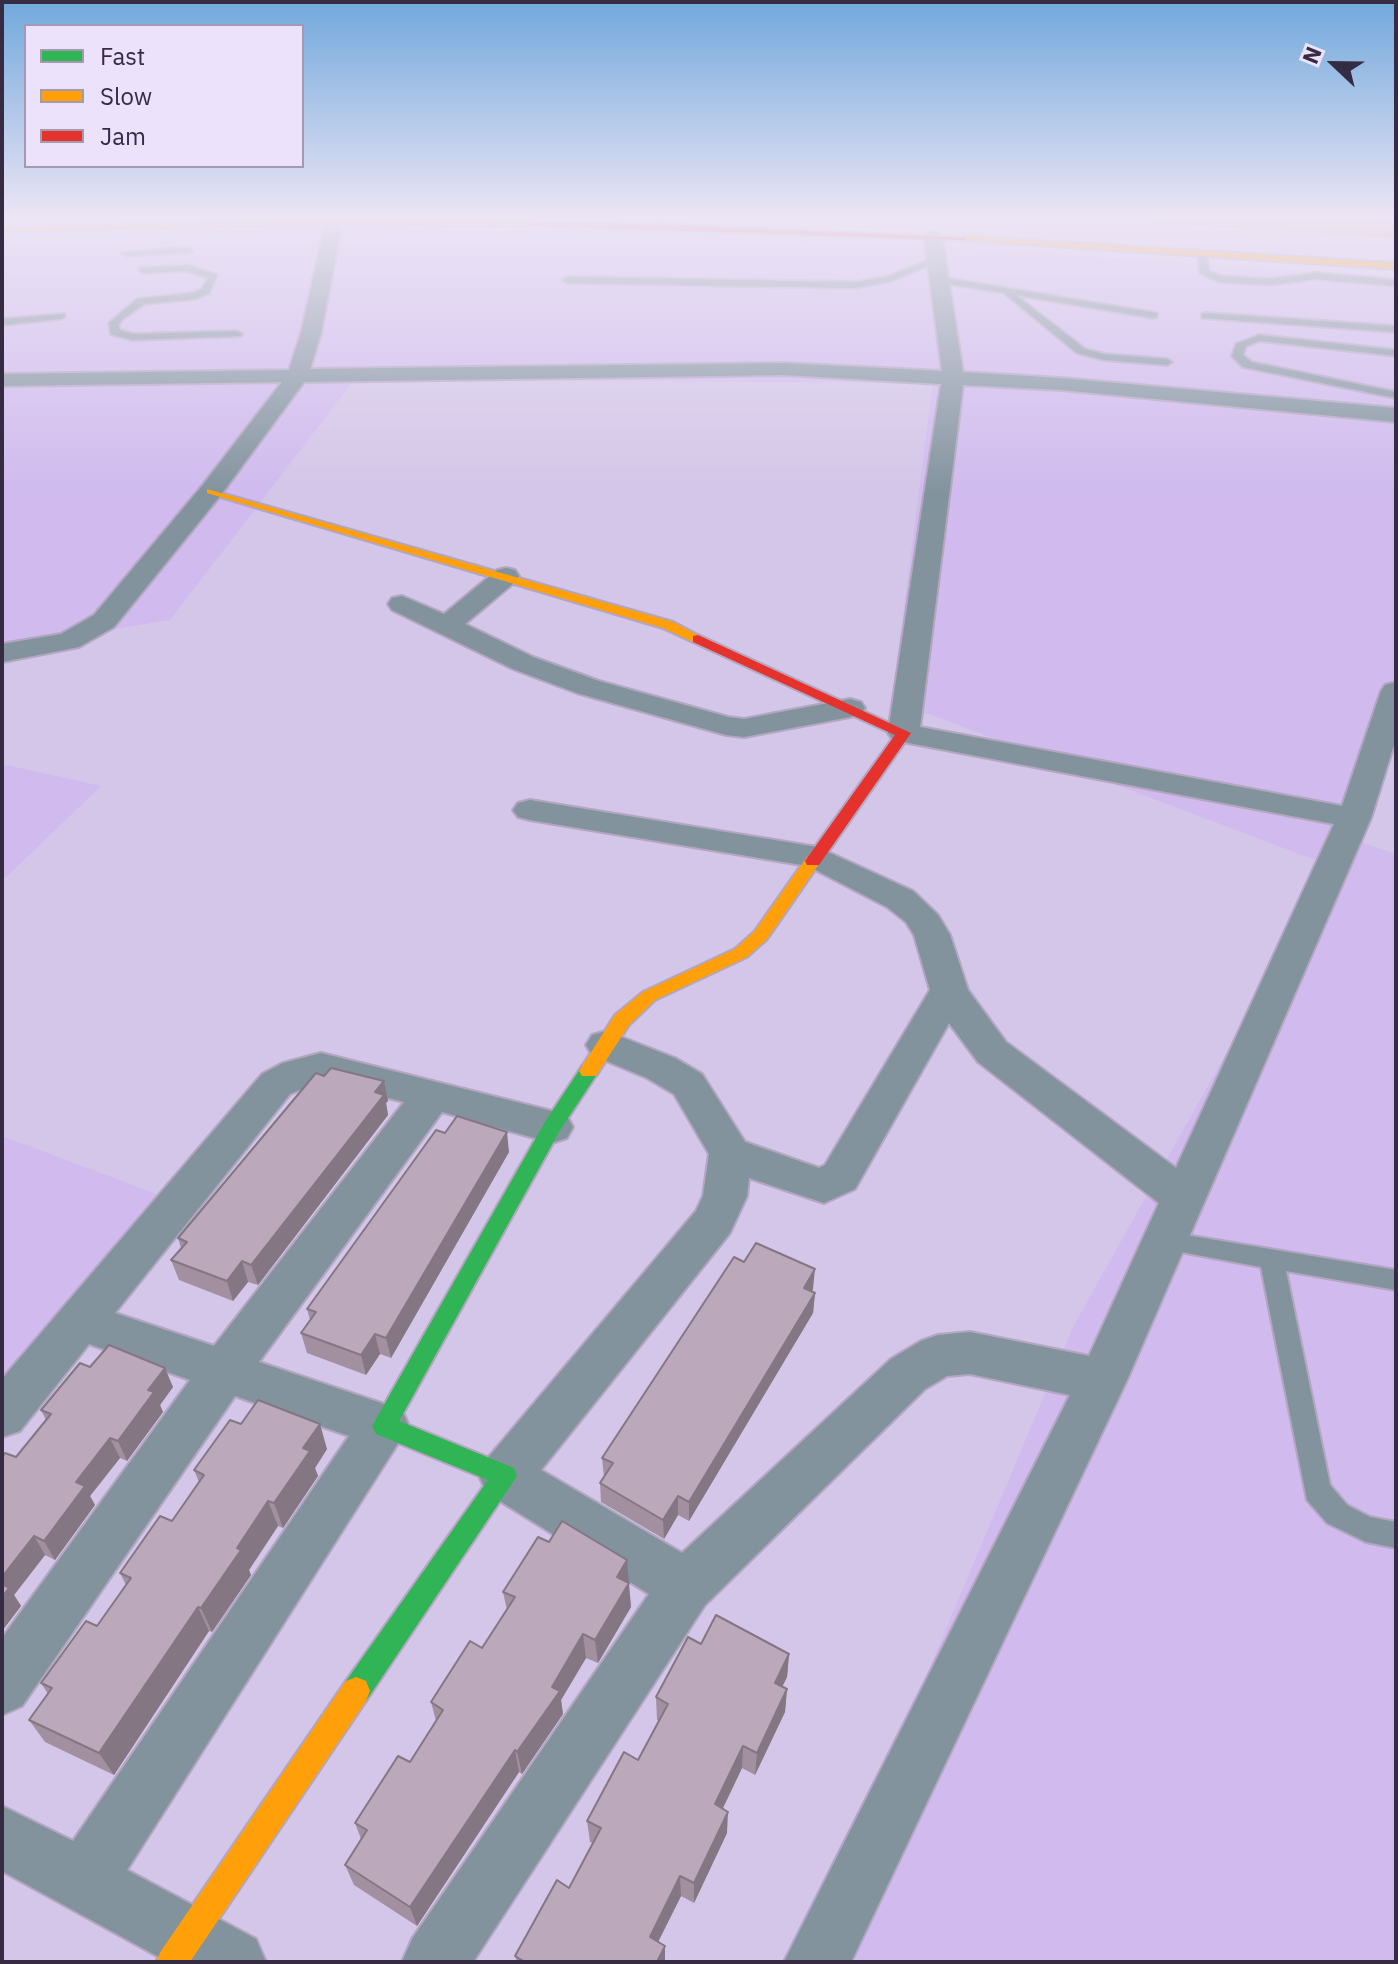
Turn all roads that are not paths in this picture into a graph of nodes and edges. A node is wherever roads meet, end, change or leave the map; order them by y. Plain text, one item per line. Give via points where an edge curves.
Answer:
1 (129, 310) edge
2 (316, 310) edge
3 (943, 310) edge
4 (1028, 310) edge
5 (1120, 310) edge
6 (1153, 315) dead end
7 (60, 316) dead end
8 (1206, 316) dead end
9 (22, 321) junction
10 (2, 322) edge
11 (2, 328) edge
12 (1396, 329) edge
13 (237, 334) dead end
14 (1396, 353) edge
15 (1167, 362) dead end
16 (297, 377) junction
17 (953, 377) junction
18 (2, 380) edge
19 (1396, 395) edge
20 (1396, 415) edge
21 (211, 491) junction
22 (506, 576) junction
23 (402, 604) dead end
24 (446, 626) junction
25 (2, 653) edge
26 (1396, 691) edge
27 (850, 708) junction
28 (904, 733) junction
29 (530, 810) dead end
30 (1354, 818) junction
31 (817, 857) junction
32 (949, 990) junction
33 (606, 1045) junction
34 (432, 1095) junction
35 (552, 1127) junction
36 (730, 1153) junction
37 (1183, 1197) junction
38 (1162, 1240) junction
39 (1272, 1259) junction
40 (1396, 1280) edge
41 (80, 1321) junction
42 (225, 1370) junction
43 (1102, 1380) junction
44 (2, 1415) edge
45 (384, 1426) junction
46 (505, 1476) junction
47 (1396, 1535) edge
48 (686, 1586) junction
49 (2, 1686) edge
50 (2, 1837) edge
51 (84, 1880) junction
52 (198, 1953) edge
53 (435, 1962) edge
54 (817, 1962) edge

1 - 13 lane via 113,325 115,332 132,337
2 - 16 street
3 - 17 street
4 - 15 lane via 1081,351
5 - 6 lane
7 - 9 lane
8 - 12 lane
9 - 10 lane
9 - 11 lane
14 - 19 lane via 1259,338 1241,344 1237,356 1247,365
16 - 17 street via 749,369
16 - 18 street
16 - 21 street
17 - 20 street
17 - 28 street
21 - 22 main road
21 - 25 street via 104,621 69,641
22 - 24 street
22 - 27 main road via 668,625
23 - 24 street
24 - 27 street via 588,687 726,726 744,728
26 - 30 street
27 - 28 main road
28 - 30 street
28 - 31 main road
29 - 31 street
30 - 37 street
31 - 32 street via 900,899 920,915
31 - 33 main road via 761,935 741,953 649,996 622,1020
32 - 36 street via 840,1177 824,1186 805,1182
32 - 37 street via 992,1052
33 - 35 main road
33 - 36 street via 688,1084
34 - 35 street
34 - 41 street via 321,1067 276,1084
34 - 42 street
35 - 45 main road
36 - 46 street via 725,1196 714,1221
37 - 38 street
38 - 39 lane
38 - 43 street
39 - 40 lane
39 - 47 lane via 1317,1491 1337,1514 1366,1529
41 - 42 street
41 - 44 street
42 - 45 street
42 - 49 street
43 - 48 street via 970,1353 938,1356 908,1374
43 - 54 street
45 - 46 main road
45 - 51 street
46 - 48 street
46 - 52 main road
48 - 53 street
50 - 51 street
51 - 52 street

